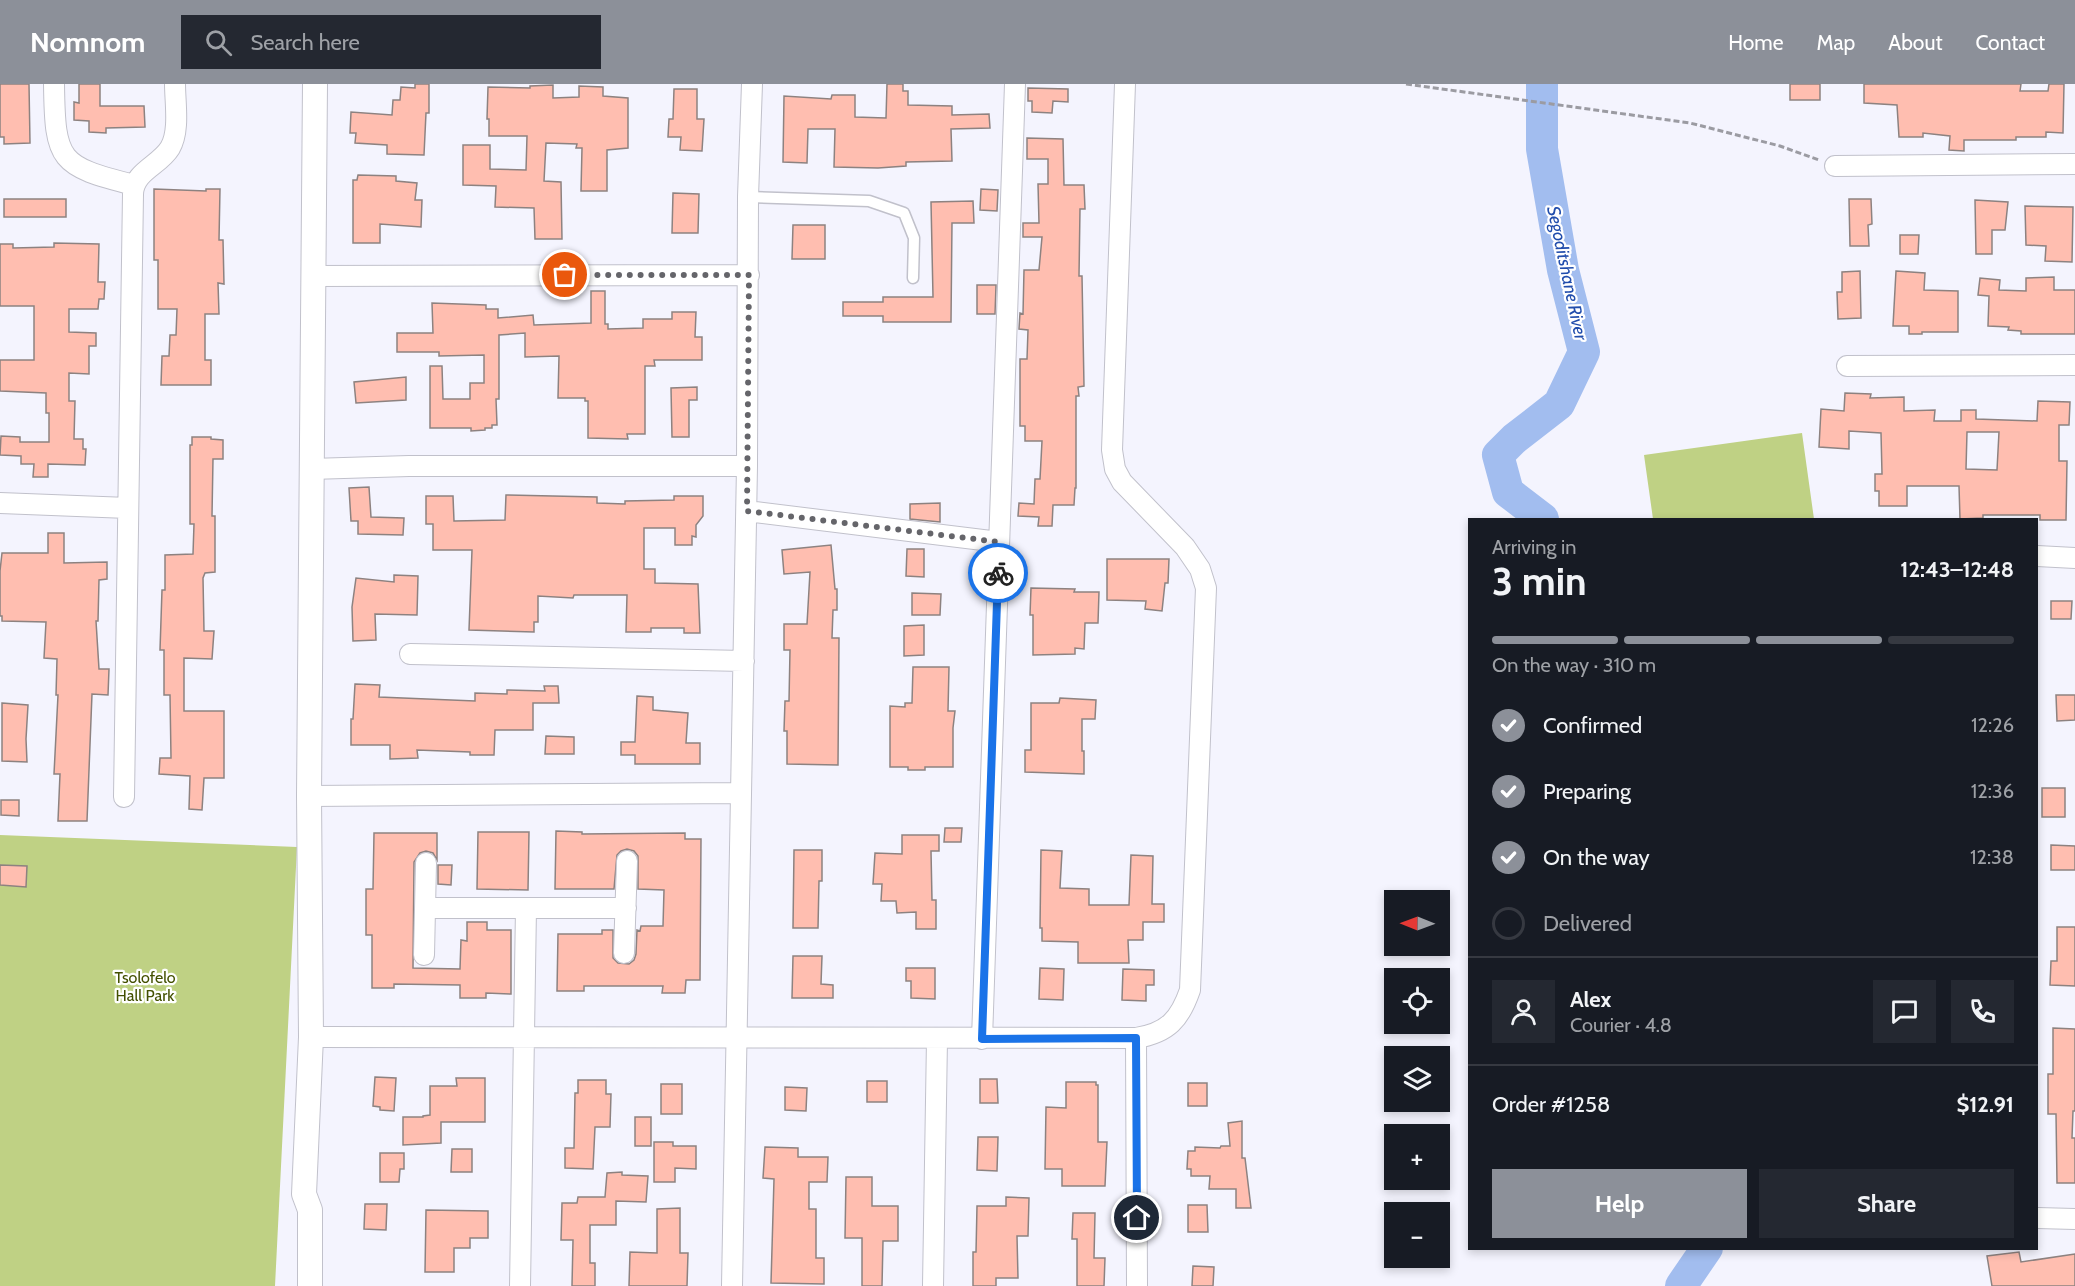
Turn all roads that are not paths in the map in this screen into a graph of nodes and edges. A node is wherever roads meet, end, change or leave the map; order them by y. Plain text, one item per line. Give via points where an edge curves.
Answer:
1 (54, 84) edge
2 (176, 84) edge
3 (315, 84) edge
4 (752, 84) edge
5 (1016, 84) edge
6 (1125, 84) edge
7 (2075, 164) edge
8 (1835, 166) road end
9 (134, 185) junction
10 (748, 197) junction
11 (749, 275) junction
12 (312, 276) junction
13 (913, 278) dead end
14 (2075, 365) edge
15 (1846, 366) dead end
16 (747, 466) junction
17 (311, 469) junction
18 (0, 503) edge
19 (128, 508) junction
20 (747, 511) junction
21 (999, 542) junction
22 (2038, 556) edge
23 (2075, 558) edge
24 (411, 654) dead end
25 (744, 661) junction
26 (741, 793) junction
27 (309, 796) junction
28 (124, 797) dead end
29 (627, 861) dead end
30 (426, 863) dead end
31 (426, 908) junction
32 (526, 908) junction
33 (626, 908) junction
34 (624, 953) dead end
35 (424, 955) dead end
36 (311, 1037) junction
37 (737, 1037) junction
38 (524, 1038) junction
39 (1136, 1038) junction
40 (937, 1039) junction
41 (982, 1039) junction
42 (304, 1194) junction
43 (2038, 1218) edge
44 (2075, 1219) edge
45 (294, 1286) edge
46 (310, 1286) edge
47 (520, 1286) edge
48 (732, 1286) edge
49 (933, 1286) edge
50 (1137, 1286) edge

1 - 9 street via 56,134 68,160 91,174
2 - 9 street via 173,142
3 - 12 street
4 - 10 street
5 - 21 street
6 - 39 street via 1112,450 1115,470 1185,547 1200,568 1206,588 1190,990 1176,1021 1149,1036
7 - 8 street
9 - 19 street
10 - 11 street
10 - 13 lane via 869,201 904,213 914,238
11 - 12 street
11 - 16 street
12 - 17 street
14 - 15 street
16 - 17 street
16 - 20 street
17 - 27 street
18 - 19 street
19 - 28 street
20 - 21 street
20 - 25 street
21 - 41 street
22 - 23 street
24 - 25 street
25 - 26 street
26 - 27 street
26 - 37 street
27 - 36 street
29 - 33 street
30 - 31 street
31 - 32 street
31 - 35 street
32 - 33 street
32 - 38 street
33 - 34 street
36 - 38 street
36 - 42 street
37 - 38 street
37 - 40 street
37 - 48 street
38 - 47 street
39 - 41 street
39 - 50 street
40 - 41 street
40 - 49 street
42 - 45 street via 296,1213
42 - 46 street via 310,1210
43 - 44 street

